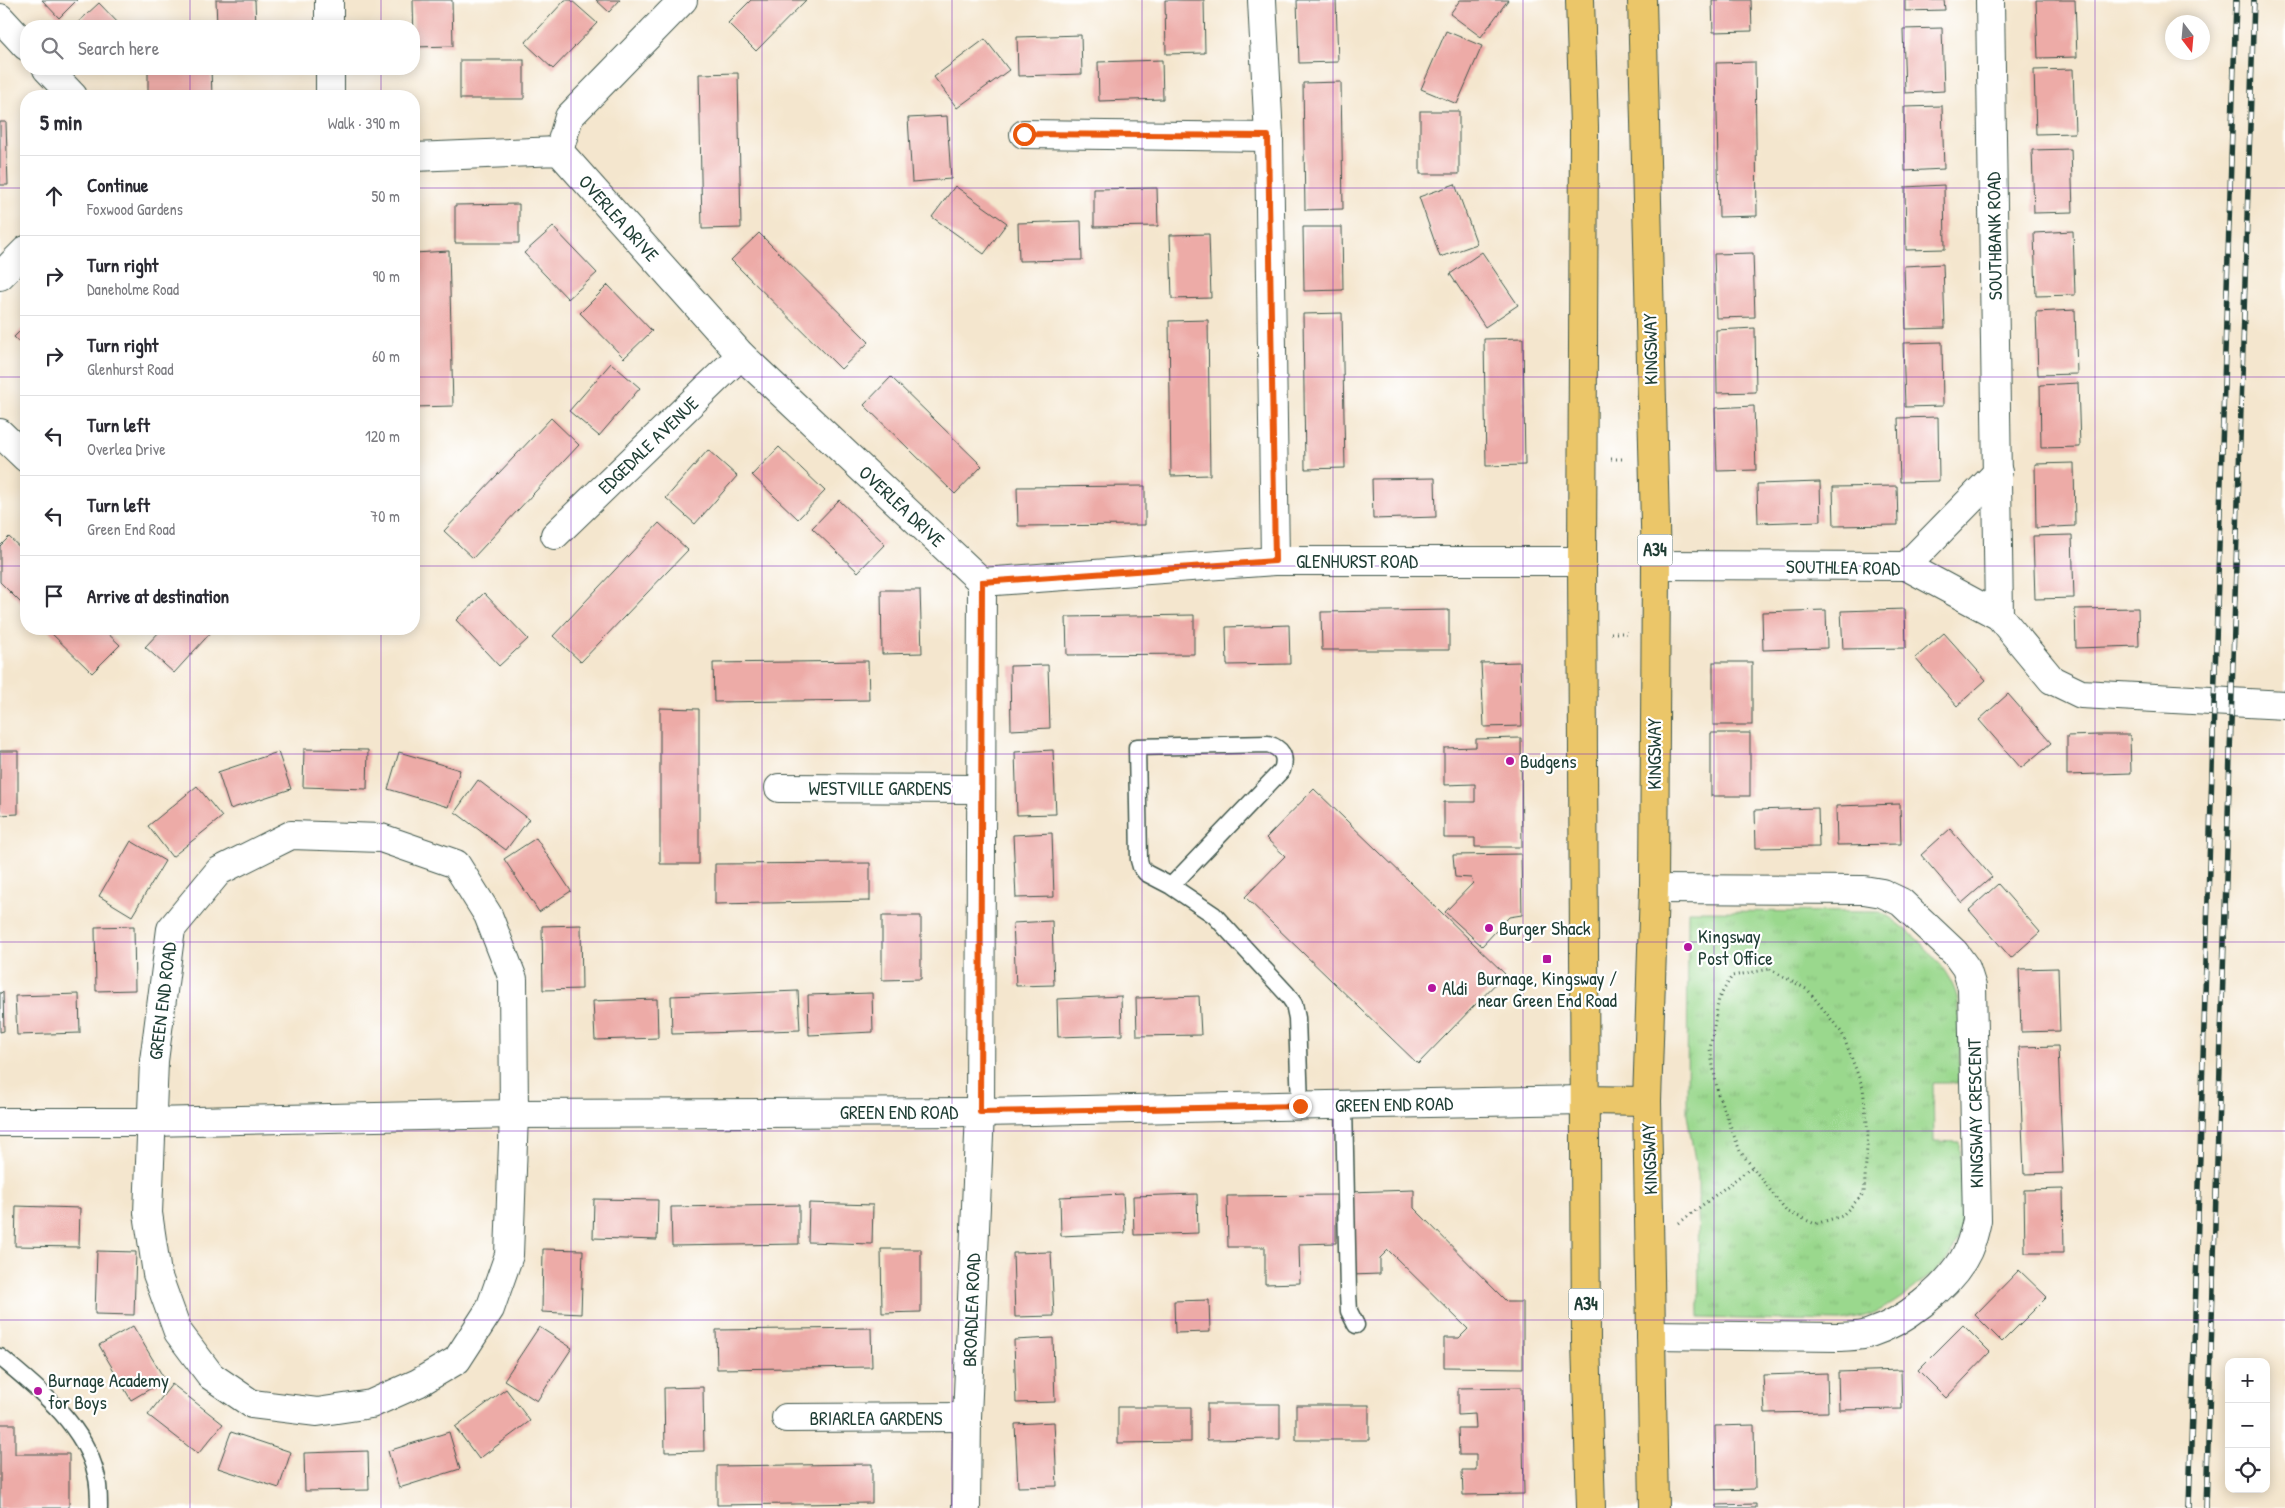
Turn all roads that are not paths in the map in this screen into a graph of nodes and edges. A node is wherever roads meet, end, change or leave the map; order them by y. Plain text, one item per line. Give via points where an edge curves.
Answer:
1 (329, 0) edge
2 (683, 0) edge
3 (1262, 0) edge
4 (1580, 0) edge
5 (1642, 0) edge
6 (1990, 0) edge
7 (0, 18) edge
8 (329, 20) edge
9 (20, 40) edge
10 (53, 75) edge
11 (330, 75) edge
12 (67, 90) edge
13 (330, 90) edge
14 (1024, 134) dead end
15 (1268, 136) junction
16 (559, 151) junction
17 (420, 157) edge
18 (20, 256) edge
19 (0, 276) edge
20 (741, 354) junction
21 (0, 432) edge
22 (20, 452) edge
23 (1998, 472) junction
24 (555, 534) dead end
25 (1275, 561) junction
26 (1582, 561) junction
27 (1656, 565) junction
28 (1906, 566) junction
29 (982, 582) junction
30 (1998, 616) junction
31 (2285, 705) edge
32 (779, 788) dead end
33 (981, 789) junction
34 (1172, 886) junction
35 (1654, 889) junction
36 (1585, 1100) junction
37 (1647, 1101) junction
38 (1344, 1105) junction
39 (1300, 1106) junction
40 (980, 1112) junction
41 (514, 1114) junction
42 (0, 1122) edge
43 (151, 1122) junction
44 (1356, 1325) dead end
45 (1652, 1336) junction
46 (0, 1357) edge
47 (967, 1417) junction
48 (786, 1418) dead end
49 (99, 1508) edge
50 (966, 1508) edge
51 (1591, 1508) edge
52 (1654, 1508) edge

1 - 8 street
2 - 16 street via 569,117
3 - 15 street
4 - 26 highway, A34 via 1584,127
5 - 27 highway, KINGSWAY / A34
6 - 23 street, SOUTHBANK ROAD
7 - 9 street
10 - 12 street
11 - 13 street
14 - 15 street
15 - 25 street
16 - 17 street
16 - 20 street, OVERLEA DRIVE
18 - 19 street
20 - 24 street, EDGEDALE AVENUE
20 - 29 street, OVERLEA DRIVE
21 - 22 street
23 - 28 street
23 - 30 street, SOUTHBANK ROAD
25 - 26 street, GLENHURST ROAD
25 - 29 street, GLENHURST ROAD
26 - 36 highway, A34
27 - 28 street, SOUTHLEA ROAD
27 - 35 highway, KINGSWAY / A34
28 - 30 street, SOUTHLEA ROAD
29 - 33 street
30 - 31 street, SOUTHLEA ROAD via 2052,680 2081,694
32 - 33 street, WESTVILLE GARDENS
33 - 40 street
34 - 34 lane via 1146,873 1141,867 1137,747 1275,746 1282,753 1282,770
34 - 39 lane via 1214,915 1294,1004
35 - 37 highway, KINGSWAY / A34
35 - 45 street, KINGSWAY CRESCENT via 1864,890 1882,893 1901,902 1955,953 1966,968 1972,987 1977,1220 1972,1241 1953,1275 1911,1312 1868,1334 1839,1337
36 - 37 highway
36 - 38 street, GREEN END ROAD
36 - 51 highway, A34 via 1586,1341
37 - 45 highway, KINGSWAY / A34
38 - 39 street, GREEN END ROAD
38 - 44 lane via 1348,1292 1350,1311
39 - 40 street, GREEN END ROAD
40 - 41 street, GREEN END ROAD
40 - 47 street, BROADLEA ROAD
41 - 43 street, GREEN END ROAD
41 - 43 street, GREEN END ROAD via 513,979 488,914 456,864 381,838 291,835 219,871 171,929 154,1061
41 - 43 street, GREEN END ROAD via 509,1255 490,1309 457,1360 418,1383 371,1404 317,1412 252,1404 211,1376 178,1332 157,1274 148,1213
42 - 43 street, GREEN END ROAD
45 - 52 highway, KINGSWAY / A34
46 - 49 lane via 50,1401 81,1440 96,1475
47 - 48 street, BRIARLEA GARDENS
47 - 50 street, BROADLEA ROAD

